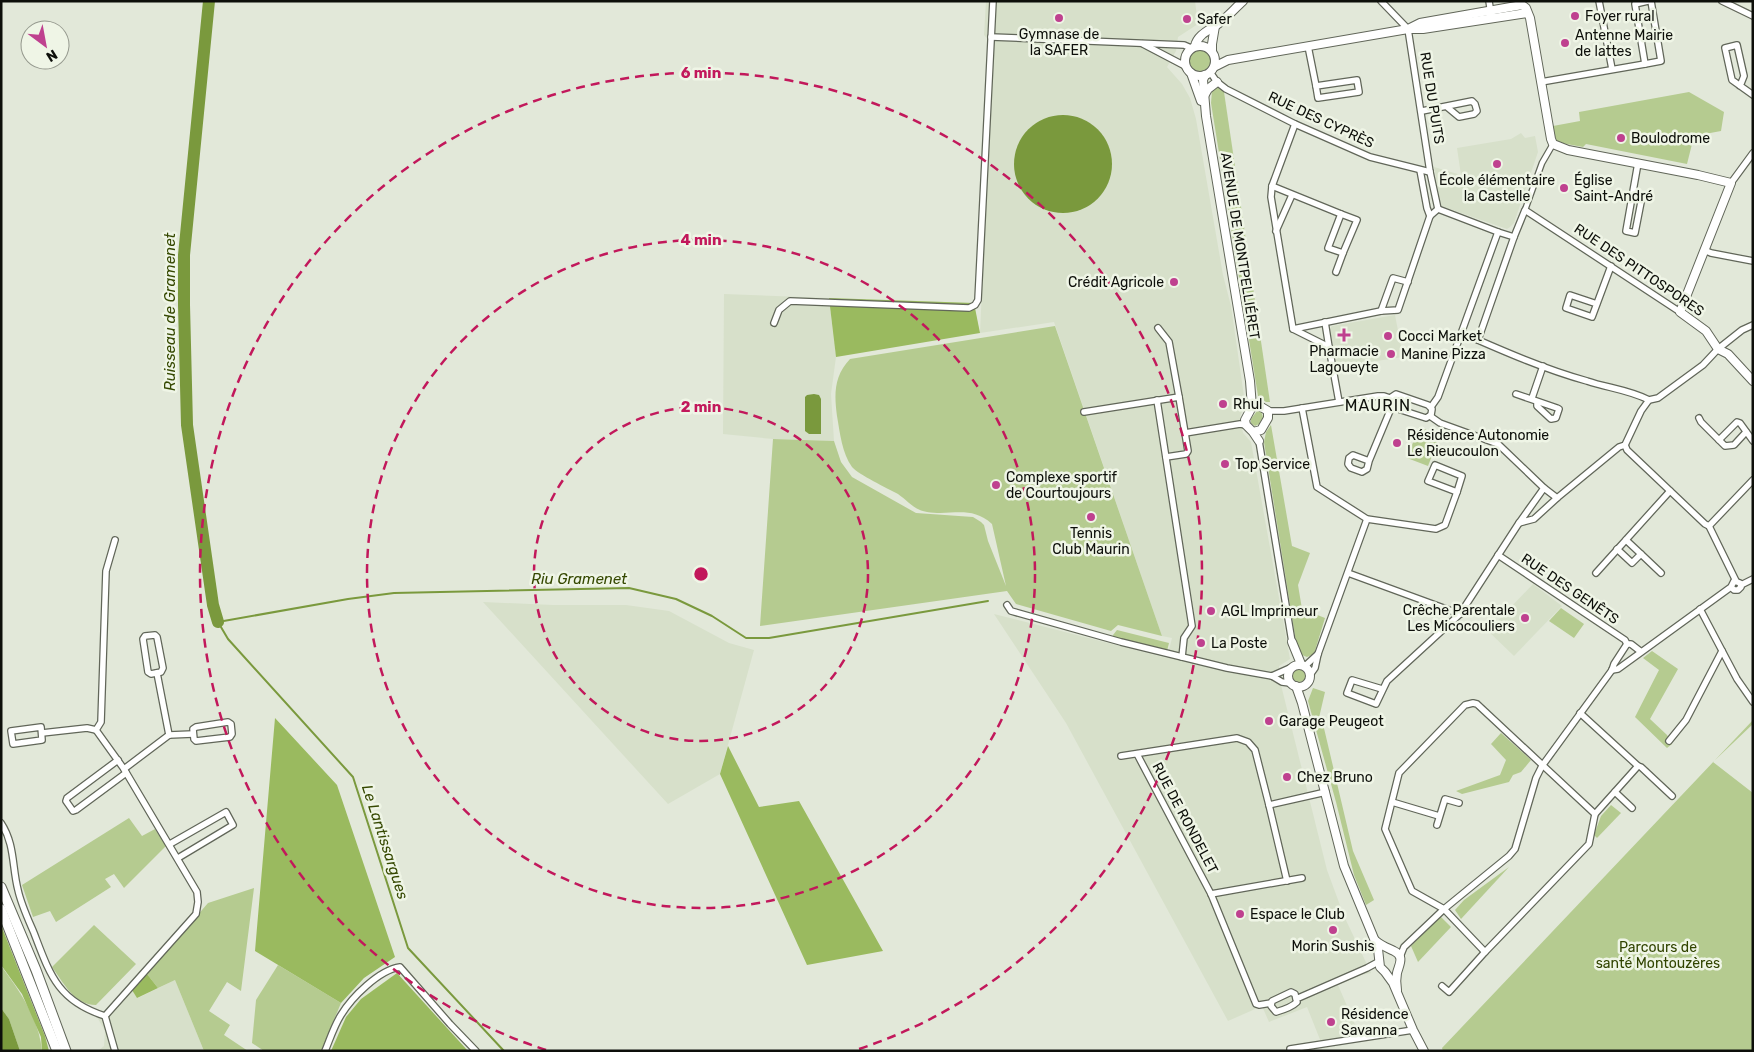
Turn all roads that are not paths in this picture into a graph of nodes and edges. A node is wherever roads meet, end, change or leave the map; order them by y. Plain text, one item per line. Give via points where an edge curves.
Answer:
1 (993, 1) edge
2 (1243, 1) edge
3 (1381, 1) edge
4 (1489, 1) edge
5 (1599, 1) edge
6 (1650, 1) edge
7 (1722, 1) edge
8 (1491, 14) junction
9 (1753, 16) edge
10 (1215, 26) junction
11 (1408, 29) junction
12 (991, 36) junction
13 (1139, 42) junction
14 (1308, 46) junction
15 (1193, 47) junction
16 (1213, 53) junction
17 (1228, 60) junction
18 (1646, 64) junction
19 (1185, 66) junction
20 (1612, 69) junction
21 (1210, 72) junction
22 (1190, 73) junction
23 (1217, 82) junction
24 (1541, 82) junction
25 (1316, 86) junction
26 (1740, 86) junction
27 (1753, 95) edge
28 (1204, 96) junction
29 (1447, 107) junction
30 (1422, 111) junction
31 (1206, 116) junction
32 (1295, 124) junction
33 (1553, 144) junction
34 (1753, 153) edge
35 (1638, 163) junction
36 (1420, 170) junction
37 (1430, 172) junction
38 (1731, 182) junction
39 (1272, 186) junction
40 (1292, 195) junction
41 (1632, 195) junction
42 (1438, 210) junction
43 (1525, 210) junction
44 (1341, 214) junction
45 (1430, 216) junction
46 (1276, 231) junction
47 (1498, 232) junction
48 (1514, 237) junction
49 (1704, 250) junction
50 (1344, 253) junction
51 (1753, 261) edge
52 (1611, 266) junction
53 (1336, 272) dead end
54 (1408, 282) junction
55 (1596, 304) junction
56 (1381, 311) junction
57 (1680, 312) junction
58 (774, 322) dead end
59 (1325, 322) junction
60 (1752, 327) edge
61 (1158, 328) dead end
62 (1293, 329) junction
63 (1462, 333) junction
64 (1478, 340) junction
65 (1329, 347) junction
66 (1718, 349) junction
67 (1543, 366) junction
68 (1753, 380) edge
69 (1516, 394) dead end
70 (1179, 397) junction
71 (1390, 398) junction
72 (1157, 400) junction
73 (1649, 400) junction
74 (1339, 402) junction
75 (1255, 406) junction
76 (1392, 406) junction
77 (1431, 407) junction
78 (1302, 408) junction
79 (1084, 412) dead end
80 (1268, 414) junction
81 (1430, 416) junction
82 (1699, 418) dead end
83 (1244, 423) junction
84 (1257, 431) junction
85 (1746, 432) junction
86 (1185, 433) junction
87 (1259, 440) joint
88 (1719, 440) junction
89 (1753, 441) edge
90 (1624, 445) junction
91 (1166, 457) junction
92 (1368, 461) dead end
93 (1753, 480) edge
94 (1544, 488) junction
95 (1670, 491) junction
96 (1457, 492) junction
97 (1557, 498) junction
98 (1367, 519) junction
99 (1519, 523) junction
100 (1709, 526) junction
101 (115, 540) dead end
102 (1626, 540) junction
103 (1617, 549) junction
104 (1641, 554) junction
105 (1498, 555) junction
106 (1348, 573) junction
107 (1596, 573) dead end
108 (1661, 573) dead end
109 (1753, 579) edge
110 (1738, 583) junction
111 (1007, 605) dead end
112 (1700, 608) junction
113 (1460, 614) junction
114 (1292, 642) joint
115 (1627, 644) junction
116 (1640, 651) junction
117 (1722, 651) junction
118 (1318, 654) junction
119 (1182, 657) junction
120 (1297, 666) junction
121 (1612, 670) junction
122 (156, 673) junction
123 (1310, 674) junction
124 (1272, 676) junction
125 (1297, 685) junction
126 (1382, 689) junction
127 (1753, 702) edge
128 (1580, 713) junction
129 (96, 730) junction
130 (42, 733) junction
131 (193, 734) junction
132 (169, 735) junction
133 (1669, 741) dead end
134 (1137, 754) junction
135 (1121, 756) dead end
136 (118, 760) junction
137 (1542, 766) junction
138 (1638, 766) junction
139 (125, 771) junction
140 (1326, 792) junction
141 (1615, 792) junction
142 (1672, 796) dead end
143 (1392, 802) junction
144 (1459, 803) dead end
145 (1269, 805) junction
146 (1632, 808) dead end
147 (1594, 814) junction
148 (1440, 816) junction
149 (1, 824) edge
150 (1437, 825) dead end
151 (170, 844) junction
152 (178, 858) junction
153 (1302, 878) dead end
154 (1287, 881) junction
155 (1, 887) edge
156 (1211, 894) junction
157 (1444, 909) junction
158 (1, 910) edge
159 (1375, 941) junction
160 (1404, 948) junction
161 (1391, 950) junction
162 (1485, 952) junction
163 (1400, 957) junction
164 (1378, 959) junction
165 (1367, 968) junction
166 (1398, 969) junction
167 (1383, 971) junction
168 (1442, 986) dead end
169 (1397, 992) junction
170 (1296, 999) junction
171 (1271, 1003) junction
172 (105, 1016) junction
173 (1413, 1030) junction
174 (1290, 1049) dead end
175 (57, 1051) edge
176 (66, 1051) edge
177 (115, 1051) edge
178 (325, 1051) edge
179 (476, 1051) edge
180 (1424, 1051) edge

1 - 12 street
2 - 10 street
3 - 11 street
4 - 8 street
5 - 20 street
6 - 18 street via 1635,4
6 - 18 street via 1661,61
7 - 9 street
8 - 11 street via 1420,22
8 - 24 street via 1522,5 1526,8
10 - 15 street via 1209,28
10 - 16 street
11 - 14 street
11 - 30 street, RUE DU PUITS
12 - 13 street
12 - 58 street via 978,300 975,305 969,308 790,301 779,310
13 - 15 street
13 - 19 street
14 - 17 street
14 - 25 street
15 - 16 street via 1206,46
15 - 19 street via 1185,58
16 - 17 street
16 - 21 street
17 - 21 street
18 - 20 street
19 - 22 street
20 - 24 street
21 - 22 street via 1197,76
21 - 23 street, RUE DES CYPRÈS
21 - 28 street, AVENUE DE MONTPELLIÉRET via 1203,80
22 - 31 street, AVENUE DE MONTPELLIÉRET
23 - 28 street
23 - 32 street, RUE DES CYPRÈS
24 - 33 street
25 - 25 street via 1318,98 1359,92 1357,80
26 - 26 street via 1744,76 1737,45 1724,48 1732,80
26 - 27 street
28 - 31 street, AVENUE DE MONTPELLIÉRET
29 - 29 street via 1459,117 1477,111 1472,101
29 - 30 street
30 - 37 street, RUE DU PUITS
31 - 75 street, AVENUE DE MONTPELLIÉRET
32 - 36 street, RUE DES CYPRÈS via 1370,157
32 - 39 street
33 - 35 street via 1568,150
33 - 43 street
34 - 38 street
35 - 38 street
35 - 41 street
36 - 37 street, RUE DES CYPRÈS
36 - 45 street
37 - 42 street, RUE DU PUITS
38 - 49 street
39 - 40 street
39 - 46 street
40 - 44 street
40 - 46 street
41 - 41 street via 1626,231 1635,233 1642,196
42 - 45 street
42 - 47 street
43 - 48 street
43 - 52 street, RUE DES PITTOSPORES
44 - 50 street via 1357,220
44 - 50 street via 1328,248
45 - 54 street
46 - 62 street
47 - 48 street
47 - 63 street
48 - 64 street
49 - 51 street
49 - 57 street
50 - 53 street
52 - 55 street
52 - 57 street, RUE DES PITTOSPORES
54 - 56 street via 1398,310
54 - 56 street via 1393,278
55 - 55 street via 1570,295 1566,308 1592,317
56 - 59 street
57 - 66 street, RUE DES PITTOSPORES via 1706,331
59 - 62 street
59 - 65 street
60 - 66 street via 1742,330
61 - 70 street via 1169,342
62 - 65 street
63 - 64 street
63 - 77 street via 1438,397
64 - 67 street
65 - 74 street
66 - 68 street, RUE DES PITTOSPORES via 1728,354
66 - 73 street via 1703,365 1658,398
67 - 69 street via 1534,400
67 - 73 street
70 - 72 street
70 - 86 street
71 - 74 street via 1378,396
71 - 76 street
71 - 77 street via 1396,394
72 - 79 street
72 - 91 street
73 - 90 street via 1640,411
74 - 78 street
75 - 80 street
75 - 83 street
76 - 81 street via 1426,418
76 - 92 street
77 - 81 street
78 - 80 street
78 - 98 street via 1317,487
80 - 84 street
81 - 94 street via 1440,423 1498,444
82 - 88 street
83 - 84 street
83 - 86 street
84 - 87 street
85 - 88 street via 1734,445 1725,446
85 - 88 street via 1737,422
85 - 89 street
86 - 91 street via 1186,454
87 - 114 street
90 - 95 street
90 - 97 street
91 - 119 street via 1192,626 1184,638
93 - 100 street
94 - 97 street
94 - 99 street
95 - 100 street
95 - 102 street
96 - 96 street via 1462,476 1435,465 1428,481
96 - 98 street via 1445,525 1436,529
97 - 99 street via 1534,519
98 - 106 street
99 - 105 street
100 - 110 street
101 - 129 street via 106,571 101,722
102 - 103 street
102 - 104 street
103 - 104 street via 1632,563
103 - 107 street
104 - 108 street
105 - 113 street
105 - 115 street, RUE DES GENÊTS
106 - 113 street
106 - 118 street
109 - 110 street
110 - 112 street via 1732,583 1732,587
111 - 119 street via 1011,611
112 - 116 street
112 - 117 street
113 - 126 street
114 - 120 street
115 - 116 street, RUE DES GENÊTS
115 - 121 street
116 - 121 street via 1618,669
117 - 127 street
117 - 133 street via 1686,720
118 - 120 street
118 - 123 street
119 - 124 street
120 - 123 street
120 - 124 street
120 - 125 street via 1288,674
121 - 128 street
122 - 122 street via 163,668 157,638 145,636 148,672
122 - 132 street
123 - 125 street via 1309,681
124 - 125 street
125 - 140 street
126 - 126 street via 1352,680 1346,693 1376,704
128 - 137 street
128 - 138 street
129 - 130 street
129 - 136 street
130 - 130 street via 41,727 11,731 13,744 42,740
131 - 131 street via 196,741 230,737 231,724 196,727
131 - 132 street
132 - 139 street
134 - 135 street, RUE DE RONDELET
134 - 145 street, RUE DE RONDELET via 1237,738 1248,742 1255,750
134 - 156 street, RUE DE RONDELET
136 - 139 street
136 - 139 street via 67,798 72,811
137 - 143 street via 1476,704 1465,705 1399,773
137 - 147 street
137 - 157 street via 1515,849
138 - 141 street
138 - 142 street
139 - 151 street
140 - 145 street
140 - 159 street via 1344,866
141 - 146 street
141 - 147 street
143 - 148 street
143 - 157 street via 1385,829 1412,891
144 - 148 street via 1445,799
145 - 154 street, RUE DE RONDELET
147 - 162 street via 1589,844
148 - 150 street
149 - 172 street via 11,842 19,894 53,978 74,1003
151 - 152 street
151 - 152 street via 226,812 233,825
152 - 172 street via 197,892 196,914
153 - 154 street, RUE DE RONDELET
154 - 156 street, RUE DE RONDELET
155 - 176 main road
156 - 171 street, RUE DE RONDELET via 1256,1004
157 - 160 street
157 - 162 street
158 - 175 main road
159 - 161 street
159 - 164 street
160 - 161 street
160 - 163 street
161 - 163 street
161 - 164 street via 1383,952
162 - 168 street via 1449,992
163 - 166 street
164 - 165 street
164 - 167 street
165 - 167 street
165 - 170 street
166 - 167 street via 1392,973
166 - 169 street
167 - 169 street
169 - 173 street
170 - 171 street via 1291,992
170 - 171 street via 1295,1004 1276,1012
172 - 177 street
173 - 174 street
173 - 180 street
178 - 179 street via 340,1015 354,997 391,969 400,968

